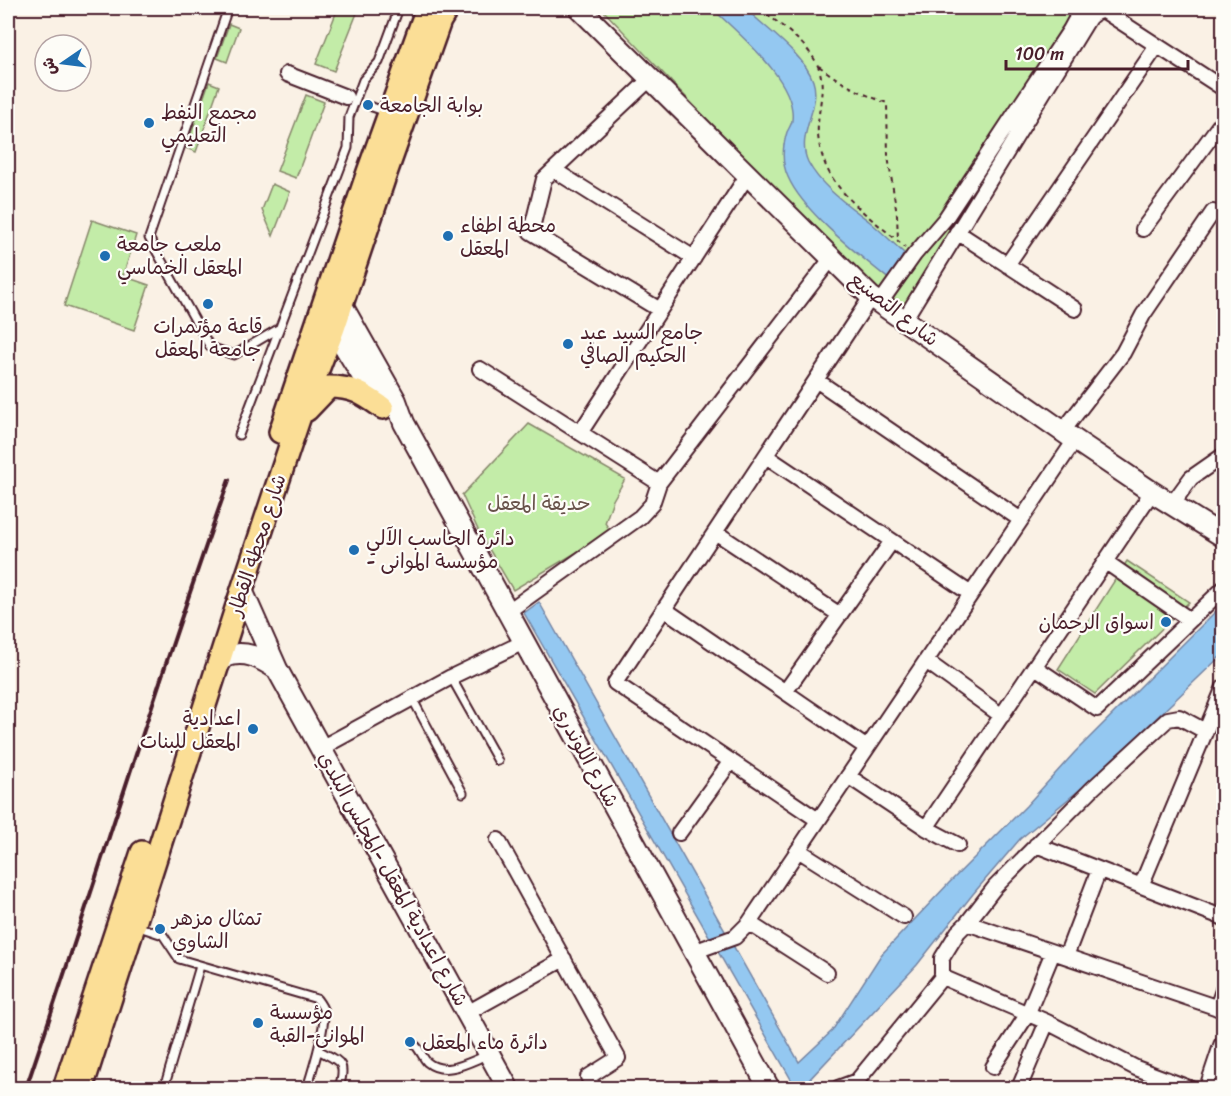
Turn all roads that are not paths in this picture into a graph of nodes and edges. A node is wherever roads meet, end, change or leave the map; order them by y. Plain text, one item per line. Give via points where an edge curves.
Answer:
1 (228, 8) edge
2 (399, 8) edge
3 (427, 8) edge
4 (448, 8) edge
5 (579, 8) edge
6 (1077, 8) edge
7 (1157, 46) junction
8 (287, 74) dead end
9 (650, 79) junction
10 (1224, 89) edge
11 (351, 99) junction
12 (363, 103) dead end
13 (1224, 119) edge
14 (554, 170) junction
15 (376, 176) junction
16 (747, 176) junction
17 (1213, 212) dead end
18 (1143, 229) dead end
19 (957, 232) junction
20 (694, 258) junction
21 (831, 259) junction
22 (1007, 265) junction
23 (329, 285) junction
24 (876, 300) junction
25 (342, 302) junction
26 (321, 308) junction
27 (1075, 309) dead end
28 (660, 310) junction
29 (904, 320) junction
30 (334, 328) junction
31 (278, 329) junction
32 (480, 369) dead end
33 (816, 380) junction
34 (383, 408) junction
35 (299, 419) junction
36 (404, 423) junction
37 (580, 434) junction
38 (239, 435) dead end
39 (1069, 436) junction
40 (1224, 455) edge
41 (766, 456) junction
42 (659, 483) junction
43 (1152, 492) junction
44 (1172, 504) junction
45 (1022, 520) junction
46 (715, 532) junction
47 (1224, 537) edge
48 (892, 541) junction
49 (1106, 562) junction
50 (1224, 588) edge
51 (242, 590) junction
52 (971, 594) junction
53 (664, 609) junction
54 (507, 612) junction
55 (840, 615) junction
56 (1190, 620) junction
57 (524, 642) junction
58 (926, 662) junction
59 (1035, 667) junction
60 (216, 669) junction
61 (277, 669) junction
62 (451, 677) junction
63 (1224, 687) edge
64 (785, 692) junction
65 (412, 698) junction
66 (1002, 716) junction
67 (1205, 731) junction
68 (321, 748) junction
69 (867, 748) junction
70 (498, 761) dead end
71 (731, 761) junction
72 (848, 776) junction
73 (463, 793) dead end
74 (818, 820) junction
75 (926, 828) junction
76 (679, 833) dead end
77 (498, 840) dead end
78 (958, 845) dead end
79 (1036, 845) junction
80 (798, 850) junction
81 (1099, 870) junction
82 (1141, 886) junction
83 (904, 917) dead end
84 (1224, 918) edge
85 (749, 923) junction
86 (967, 923) junction
87 (133, 925) junction
88 (701, 950) junction
89 (1059, 954) junction
90 (564, 959) junction
91 (200, 966) junction
92 (826, 973) dead end
93 (942, 977) junction
94 (1224, 987) edge
95 (1220, 1009) edge
96 (467, 1013) junction
97 (1027, 1015) junction
98 (1047, 1022) junction
99 (416, 1046) dead end
100 (1224, 1046) edge
101 (318, 1050) junction
102 (489, 1054) junction
103 (993, 1067) dead end
104 (591, 1083) edge
105 (64, 1089) edge
106 (82, 1089) edge
107 (164, 1089) edge
108 (307, 1089) edge
109 (339, 1089) edge
110 (508, 1089) edge
111 (769, 1089) edge
112 (838, 1089) edge
113 (1019, 1089) edge
114 (1189, 1089) edge
115 (1210, 1089) edge

1 - 31 lane via 149,238 210,347 234,355
2 - 11 lane via 379,62
3 - 15 main road, شارع محطة القطار via 381,110
4 - 15 main road, شارع محطة القطار
5 - 9 street, شارع التصنيع
6 - 24 street via 1070,30 945,219
7 - 10 street
7 - 19 street via 1104,12 1098,11 1089,18
7 - 22 street
8 - 11 street
9 - 14 street
9 - 16 street, شارع التصنيع
11 - 12 lane
11 - 31 lane via 348,148
13 - 18 street
14 - 20 street
14 - 28 street via 544,179 531,232
15 - 23 main road, شارع محطة القطار
15 - 25 main road, شارع محطة القطار
16 - 20 street
16 - 21 street, شارع التصنيع
17 - 39 street via 1143,315 1124,353
19 - 22 street
19 - 29 street
20 - 28 street
21 - 24 street, شارع التصنيع
21 - 42 street
22 - 27 street
23 - 25 street, شارع اللوندري
23 - 26 main road, شارع محطة القطار
24 - 29 street, شارع التصنيع
24 - 33 street
25 - 30 main road, شارع محطة القطار
25 - 36 street, شارع اللوندري
26 - 30 street
26 - 105 main road, شارع محطة القطار
28 - 37 street
29 - 39 street, شارع التصنيع
30 - 34 street
30 - 35 main road, شارع محطة القطار
31 - 38 lane
32 - 37 street
33 - 41 street
33 - 45 street
34 - 35 main road via 360,392 329,387
34 - 36 street
35 - 51 main road, شارع محطة القطار
36 - 54 street, شارع اللوندري
37 - 42 street
39 - 43 street, شارع التصنيع
39 - 45 street
40 - 44 street via 1191,478
41 - 46 street
41 - 48 street
42 - 54 street via 652,504 640,517
43 - 44 street, شارع التصنيع
43 - 49 street
44 - 47 street, شارع التصنيع
45 - 52 street
46 - 53 street
46 - 55 street
48 - 52 street
48 - 55 street
49 - 56 street
49 - 59 street
50 - 56 street
51 - 60 main road, شارع محطة القطار
51 - 61 street, شارع اعدادية المعقل -المجلس البلدي
52 - 58 street
53 - 64 street
53 - 71 street via 615,683
54 - 57 street, شارع اللوندري
55 - 64 street
56 - 59 street via 1097,709
57 - 62 street
57 - 88 street, شارع اللوندري
58 - 66 street
58 - 69 street
59 - 66 street
60 - 61 street via 224,657 242,653 259,657
60 - 87 main road, شارع محطة القطار
61 - 68 street, شارع اعدادية المعقل -المجلس البلدي
62 - 65 street
62 - 70 lane
63 - 67 street
64 - 69 street
65 - 68 street
65 - 73 lane
66 - 75 street
67 - 79 street via 1179,717 1168,719
67 - 82 street
68 - 96 street, شارع اعدادية المعقل -المجلس البلدي
69 - 72 street
71 - 74 street
71 - 76 street
72 - 74 street
72 - 75 street
74 - 80 street
75 - 78 street
77 - 90 street
79 - 81 street
79 - 86 street
80 - 83 street
80 - 85 street
81 - 82 street
81 - 89 street
82 - 84 street
85 - 88 street via 735,937
85 - 92 street
86 - 89 street
86 - 93 street via 942,958
87 - 91 lane via 163,935 179,958
87 - 106 main road, شارع محطة القطار
88 - 111 street, شارع اللوندري
89 - 95 street
89 - 97 street
90 - 96 street
90 - 104 street via 618,1058
91 - 101 lane via 317,999 324,1011
91 - 107 lane
93 - 97 street
93 - 112 street via 857,1082
94 - 95 street
96 - 102 street, شارع اعدادية المعقل -المجلس البلدي
97 - 98 street
97 - 103 street
98 - 113 street
98 - 114 street via 1136,1068
99 - 102 lane via 427,1061 439,1068 454,1069
100 - 115 street
101 - 108 lane
101 - 109 lane via 342,1066 344,1074
102 - 110 street, شارع اعدادية المعقل -المجلس البلدي

